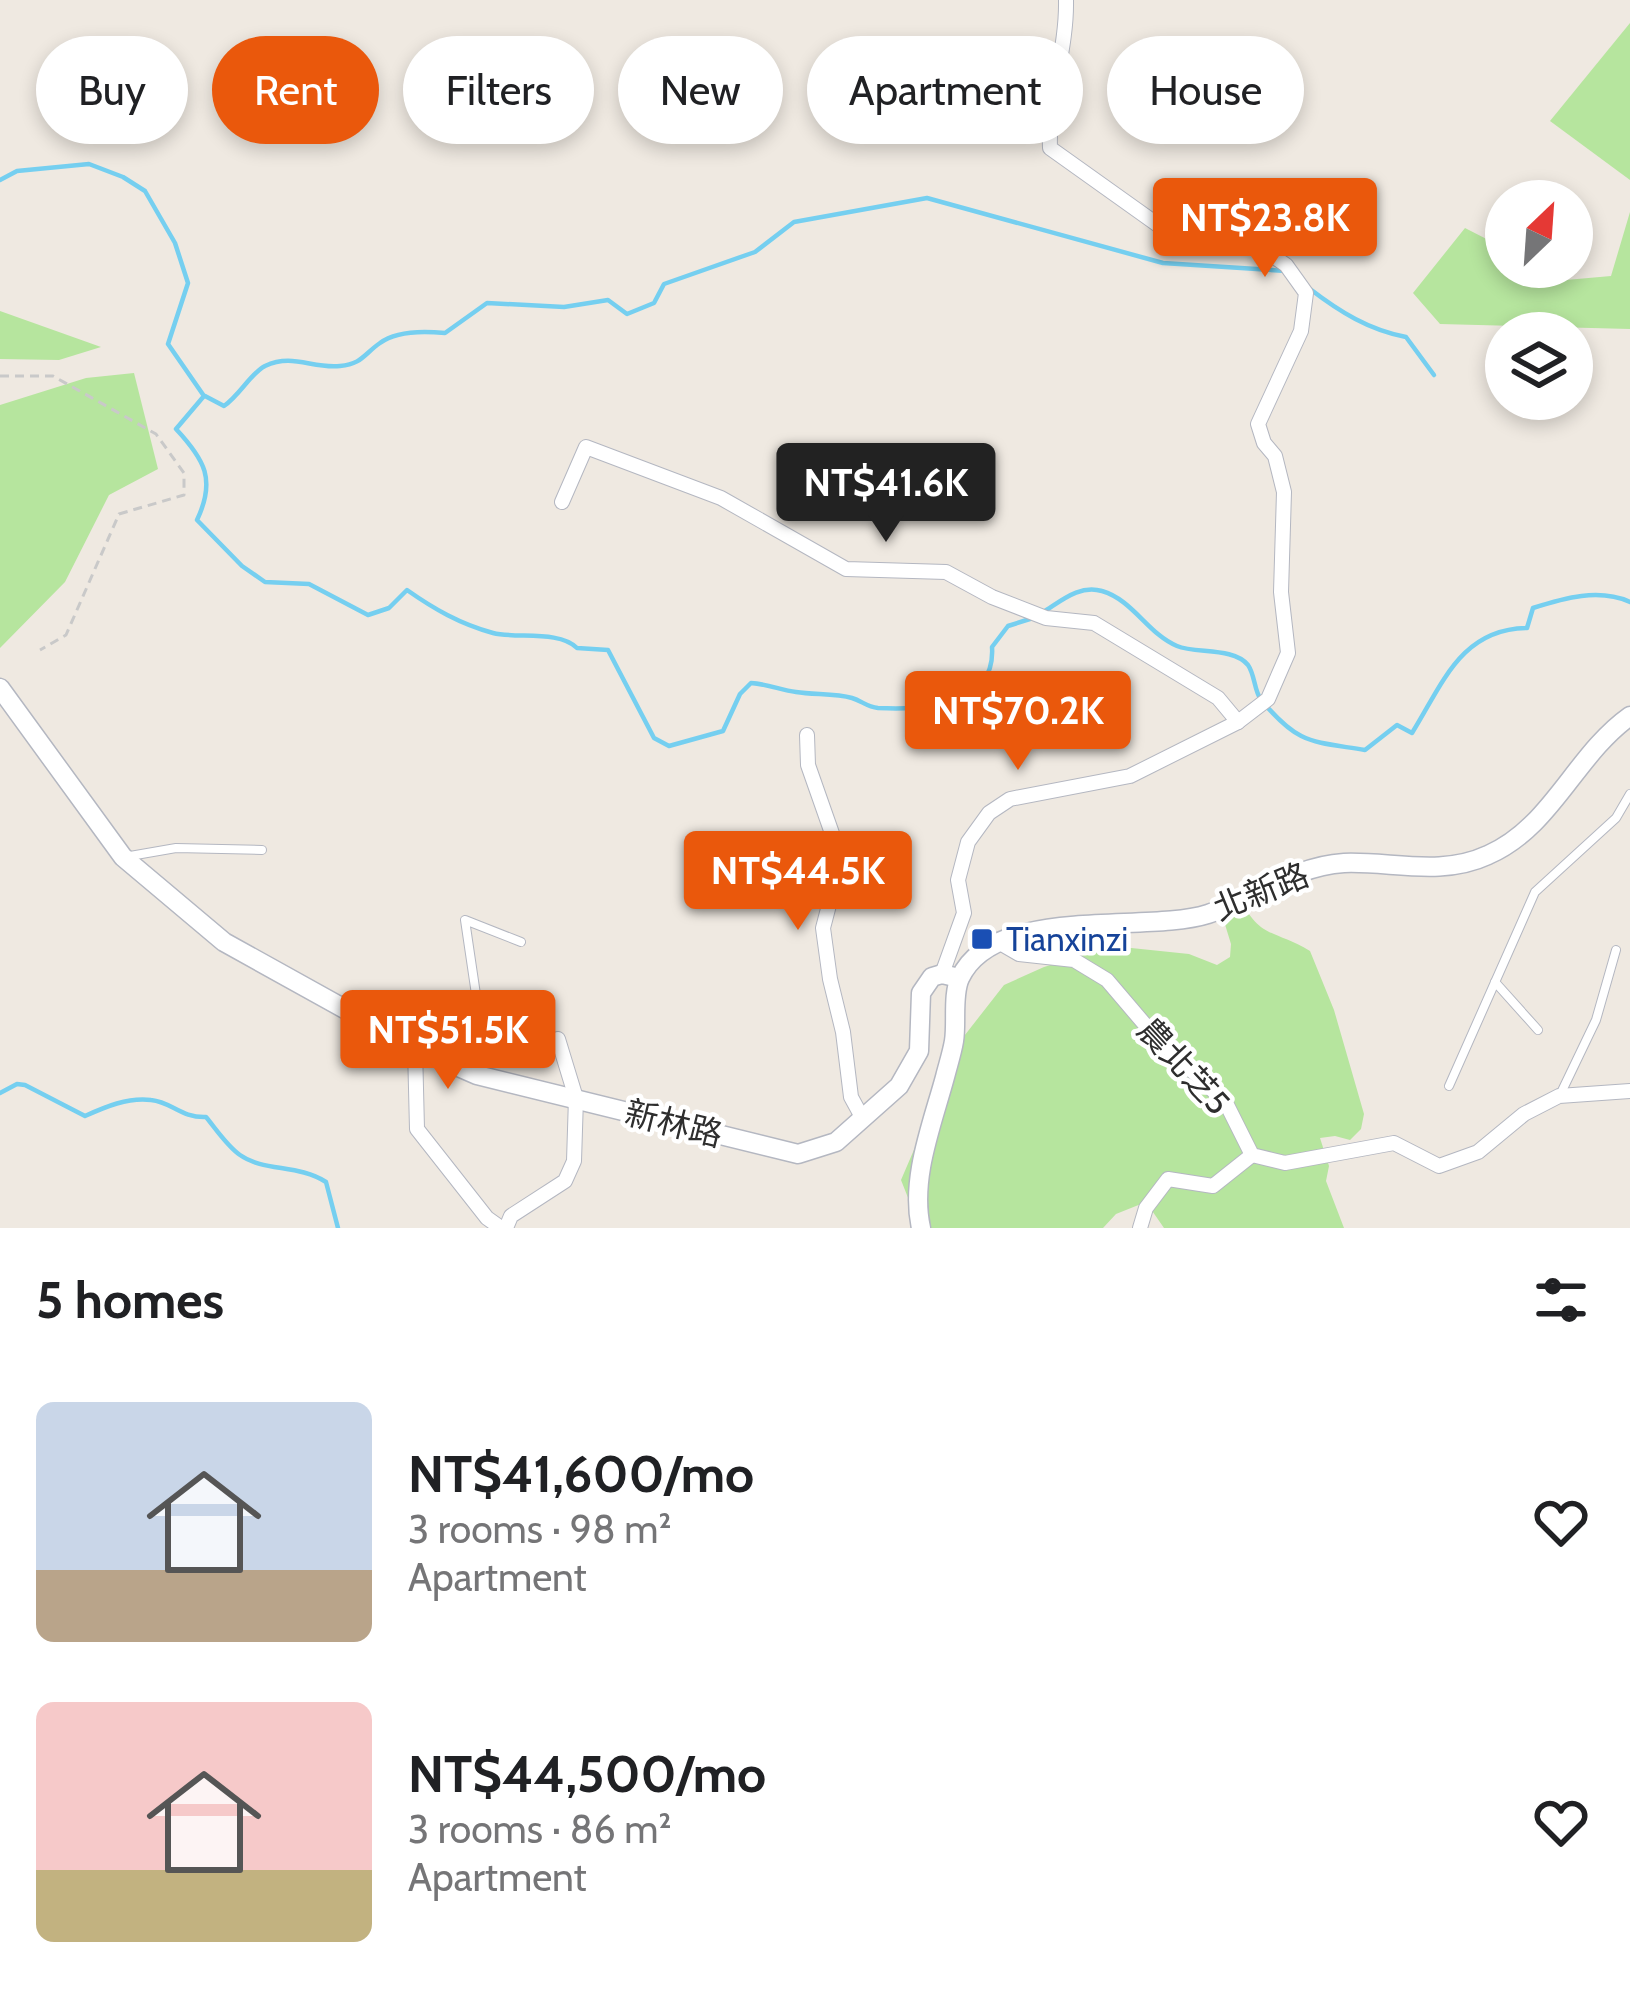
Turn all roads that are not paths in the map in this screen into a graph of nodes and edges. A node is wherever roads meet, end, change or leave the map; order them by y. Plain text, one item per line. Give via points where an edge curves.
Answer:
1 (1066, 0) edge
2 (562, 502) dead end
3 (0, 688) edge
4 (1630, 716) edge
5 (1238, 722) junction
6 (807, 735) dead end
7 (1630, 794) edge
8 (262, 850) dead end
9 (123, 857) junction
10 (521, 942) dead end
11 (1000, 943) junction
12 (1616, 950) dead end
13 (951, 976) junction
14 (1495, 982) junction
15 (1538, 1030) dead end
16 (558, 1039) dead end
17 (415, 1048) junction
18 (477, 1075) junction
19 (1449, 1086) dead end
20 (1630, 1091) edge
21 (1559, 1096) junction
22 (576, 1098) junction
23 (863, 1119) junction
24 (1252, 1155) junction
25 (504, 1228) edge
26 (921, 1228) edge
27 (1140, 1228) edge

1 - 5 street via 1050,148 1158,225 1258,246 1286,265 1306,293 1301,331 1258,424 1284,492 1288,653 1268,699
2 - 5 street via 586,447 721,498 846,568 946,572 1046,619 1094,623 1217,698
3 - 9 street, 新林路
4 - 11 street, 北新路 via 1534,826 1487,856 1442,866 1308,869 1204,915 1060,925
5 - 13 street via 1130,776 1010,800 989,814 968,842 958,880 964,913
6 - 23 street via 808,765 841,859 823,928 851,1096
7 - 14 lane via 1616,818 1535,892
8 - 9 lane via 176,848
9 - 17 street, 新林路 via 224,941
10 - 18 lane via 465,920 482,1035
11 - 13 street, 北新路
11 - 24 street, 農北芝5 via 1019,954 1074,960 1107,980 1226,1103
12 - 21 lane via 1596,1020
13 - 23 street, 新林路 via 932,977 921,993 919,1051 899,1086
13 - 26 street via 953,1044 915,1201
14 - 15 lane
14 - 19 lane
16 - 22 street
17 - 18 street, 新林路
17 - 25 street via 417,1129 487,1219
18 - 22 street, 新林路
20 - 21 street
21 - 24 street via 1478,1152 1439,1166 1394,1143 1285,1163
22 - 23 street, 新林路 via 797,1154 836,1142
22 - 25 street via 574,1161 565,1180
24 - 27 street via 1213,1186 1168,1179

